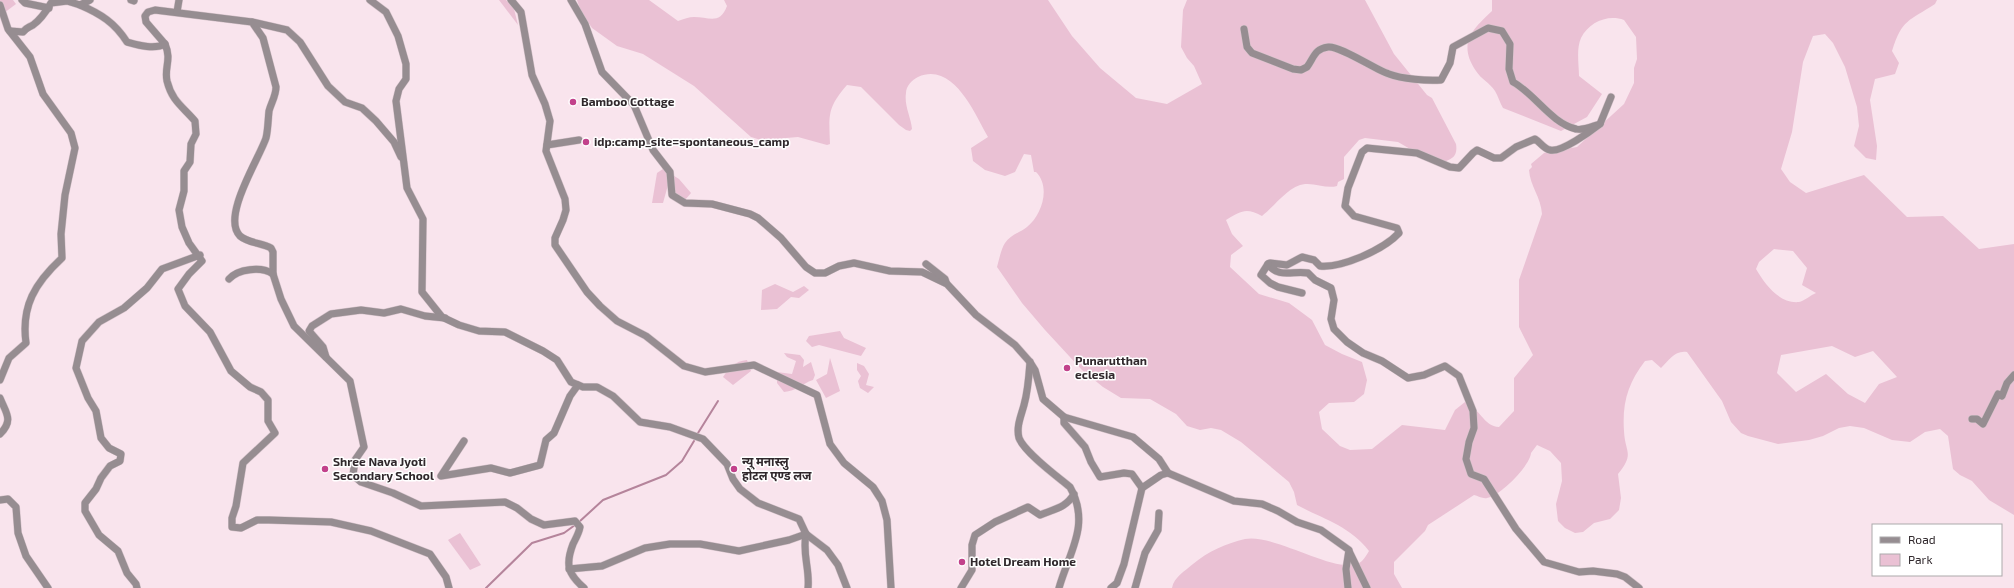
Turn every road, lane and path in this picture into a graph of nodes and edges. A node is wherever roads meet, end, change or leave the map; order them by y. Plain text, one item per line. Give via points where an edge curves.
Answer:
1 (22, 0) edge
2 (90, 0) edge
3 (179, 0) edge
4 (370, 0) edge
5 (511, 0) edge
6 (571, 0) edge
7 (0, 5) edge
8 (80, 5) junction
9 (48, 8) junction
10 (176, 12) junction
11 (252, 22) junction
12 (1244, 28) dead end
13 (10, 31) junction
14 (165, 44) junction
15 (1611, 97) dead end
16 (1600, 124) junction
17 (579, 140) dead end
18 (547, 145) junction
19 (405, 169) junction
20 (200, 256) junction
21 (926, 264) dead end
22 (1268, 264) junction
23 (273, 274) junction
24 (228, 280) dead end
25 (947, 284) junction
26 (1302, 293) dead end
27 (445, 318) junction
28 (327, 359) junction
29 (1030, 362) junction
30 (2014, 375) edge
31 (0, 380) edge
32 (578, 384) junction
33 (0, 398) edge
34 (1064, 417) junction
35 (1972, 419) dead end
36 (0, 434) edge
37 (464, 441) dead end
38 (1168, 473) junction
39 (1142, 488) junction
40 (1074, 494) junction
41 (0, 500) edge
42 (1159, 514) dead end
43 (806, 534) junction
44 (1349, 550) junction
45 (569, 569) junction
46 (48, 588) edge
47 (137, 588) edge
48 (449, 588) edge
49 (584, 588) edge
50 (808, 588) edge
51 (847, 588) edge
52 (891, 588) edge
53 (961, 588) edge
54 (1059, 588) edge
55 (1111, 588) edge
56 (1135, 588) edge
57 (1348, 588) edge
58 (1367, 588) edge
59 (1639, 588) edge

1 - 9 street
2 - 8 street
3 - 10 street
4 - 19 street via 386,12 398,36 406,64 406,79 399,89 396,101
5 - 18 street via 520,12 532,75 550,121
6 - 25 street via 585,24 602,72 634,105 653,150 670,172 672,194 685,203 712,204 758,218 814,273 825,273 839,266 854,263 890,271 922,272
7 - 13 street
8 - 9 street via 58,2 51,3
8 - 14 street via 118,28 127,42 153,47
9 - 13 street via 38,21 23,32
10 - 11 street
10 - 14 street via 155,10 145,16 146,22
11 - 19 street via 287,30 300,42 328,86 345,102 362,108 376,120 400,154
11 - 23 street via 263,38 276,93 270,110 266,138 246,180 234,219 239,235 271,248
12 - 16 street via 1246,47 1252,53 1293,69 1300,70 1307,66 1311,57 1330,46 1390,75 1432,81 1441,80 1450,63 1453,47 1488,28 1502,31 1510,44 1509,69 1513,82 1525,88 1544,109 1567,125 1576,129
13 - 31 street via 30,57 43,94 71,133 75,148 65,195 61,234 62,258 44,275 30,300 25,318 26,343 9,358
14 - 20 street via 169,53 167,80 171,92 176,103 195,121 196,134 191,144 190,162 184,171 184,191 179,210 182,227 189,243
15 - 16 street
16 - 22 street via 1591,132 1556,151 1548,150 1535,139 1516,147 1501,158 1494,158 1477,150 1459,168 1450,167 1418,153 1367,148 1362,152 1348,188 1345,206 1354,216 1397,228 1398,234 1388,243 1339,265 1320,266 1314,260 1302,257 1287,265 1270,262
17 - 18 street
18 - 52 street via 546,151 561,186 566,210 554,238 555,246 600,306 617,321 646,336 684,366 705,372 754,365 817,396 830,444 844,463 873,487 882,501 887,520
19 - 27 street via 407,188 423,219 422,292
20 - 47 street via 162,269 147,288 124,308 100,322 82,341 76,368 96,411 101,438 109,448 121,454 120,461 110,466 85,503 85,511 99,535 118,551 127,573
20 - 48 street via 202,261 178,290 185,306 210,332 231,371 268,400 268,421 275,433 243,463 232,527 241,528 258,520 269,520 331,522 371,531 430,554 446,577
21 - 25 street via 945,279
22 - 26 street via 1262,275 1270,283
22 - 59 street via 1277,272 1308,273 1320,283 1332,288 1334,300 1331,319 1334,329 1363,353 1382,361 1408,378 1424,375 1445,366 1459,376 1474,411 1474,428 1466,459 1471,474 1484,479 1516,528 1544,562 1579,572 1617,574 1626,577
23 - 24 street via 268,271 251,270 234,274
23 - 28 street via 294,326
25 - 29 street via 976,314 1015,345
27 - 28 street via 425,316 401,309 384,313 361,310 331,314 312,326 309,331 323,347
27 - 32 street via 479,331 505,332 557,360 571,382
28 - 45 street via 350,381 364,447 355,460 354,476 361,482 421,506 505,502 544,525 575,521 580,527 569,560
29 - 34 street via 1035,370 1043,399
29 - 40 street via 1024,405 1019,418 1019,437 1022,444 1070,487
30 - 35 street via 2007,383 2002,396 1998,394 1983,424 1977,419
32 - 37 street via 559,417 554,433 546,440 540,464 510,473 491,468 441,476
32 - 43 street via 583,387 597,387 613,396 640,422 670,427 703,439 727,464 740,489 758,503 799,519
33 - 36 street via 9,416 6,428
34 - 38 street via 1133,437 1159,459
34 - 39 street via 1064,423 1085,447 1100,476 1132,474
38 - 39 street
38 - 44 street via 1234,500 1262,504 1297,522 1321,530
39 - 55 street via 1124,564 1117,583
40 - 53 street via 1064,507 1040,515 1028,508 995,522 980,532 973,540 972,570
40 - 54 street via 1079,528
41 - 46 street via 8,499 16,507 18,533 26,556
42 - 56 street via 1158,530 1145,553
43 - 45 street via 739,551 700,544 670,544 645,548 602,566
43 - 50 street via 803,547
43 - 51 street via 827,550 838,565
44 - 57 street via 1346,569
44 - 58 street
45 - 49 street via 572,577

